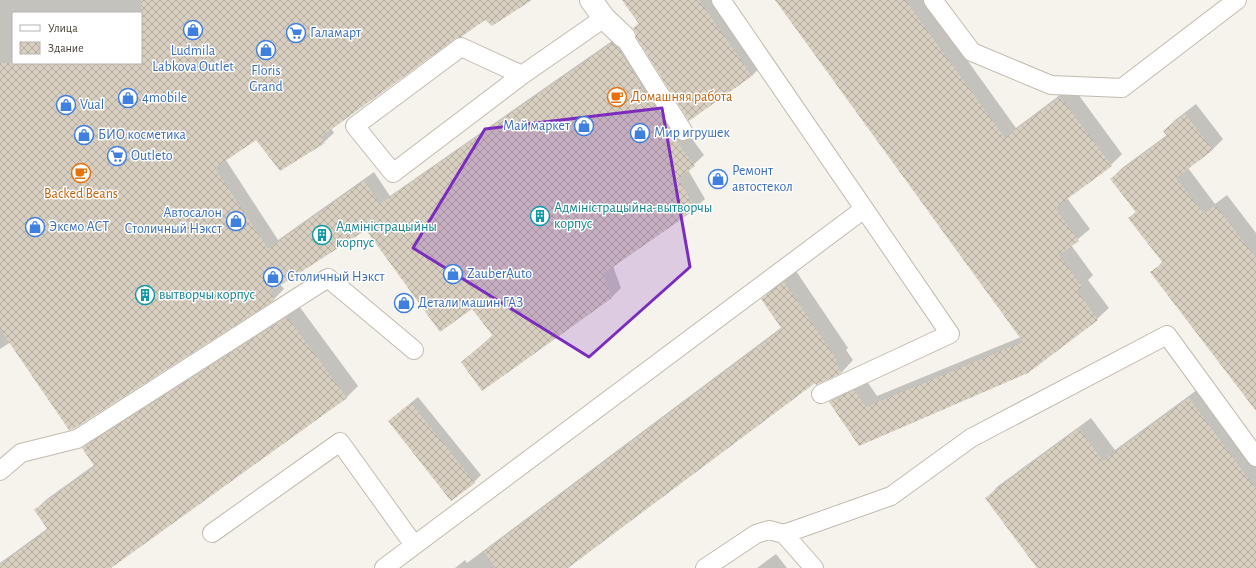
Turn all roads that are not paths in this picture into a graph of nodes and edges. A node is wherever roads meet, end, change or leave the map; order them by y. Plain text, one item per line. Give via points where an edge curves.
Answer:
1 (591, 0) edge
2 (721, 0) edge
3 (933, 0) edge
4 (1237, 0) edge
5 (604, 18) junction
6 (624, 37) joint
7 (522, 75) junction
8 (683, 130) dead end
9 (864, 209) junction
10 (414, 350) dead end
11 (821, 394) dead end
12 (1256, 457) edge
13 (0, 471) edge
14 (212, 533) dead end
15 (784, 534) junction
16 (414, 545) junction
17 (384, 568) edge
18 (705, 568) edge
19 (814, 568) edge

1 - 5 street
2 - 9 lane
3 - 4 lane via 972,52 1051,85 1122,88
5 - 6 street
5 - 7 lane
6 - 8 lane
7 - 7 lane via 393,173 356,126 461,47
9 - 11 lane via 950,334
9 - 16 lane
10 - 13 lane via 328,278 77,439 21,453
12 - 15 lane via 1167,334 971,438 891,496
14 - 16 lane via 340,442
15 - 18 lane via 769,530 756,534
15 - 19 lane
16 - 17 lane

